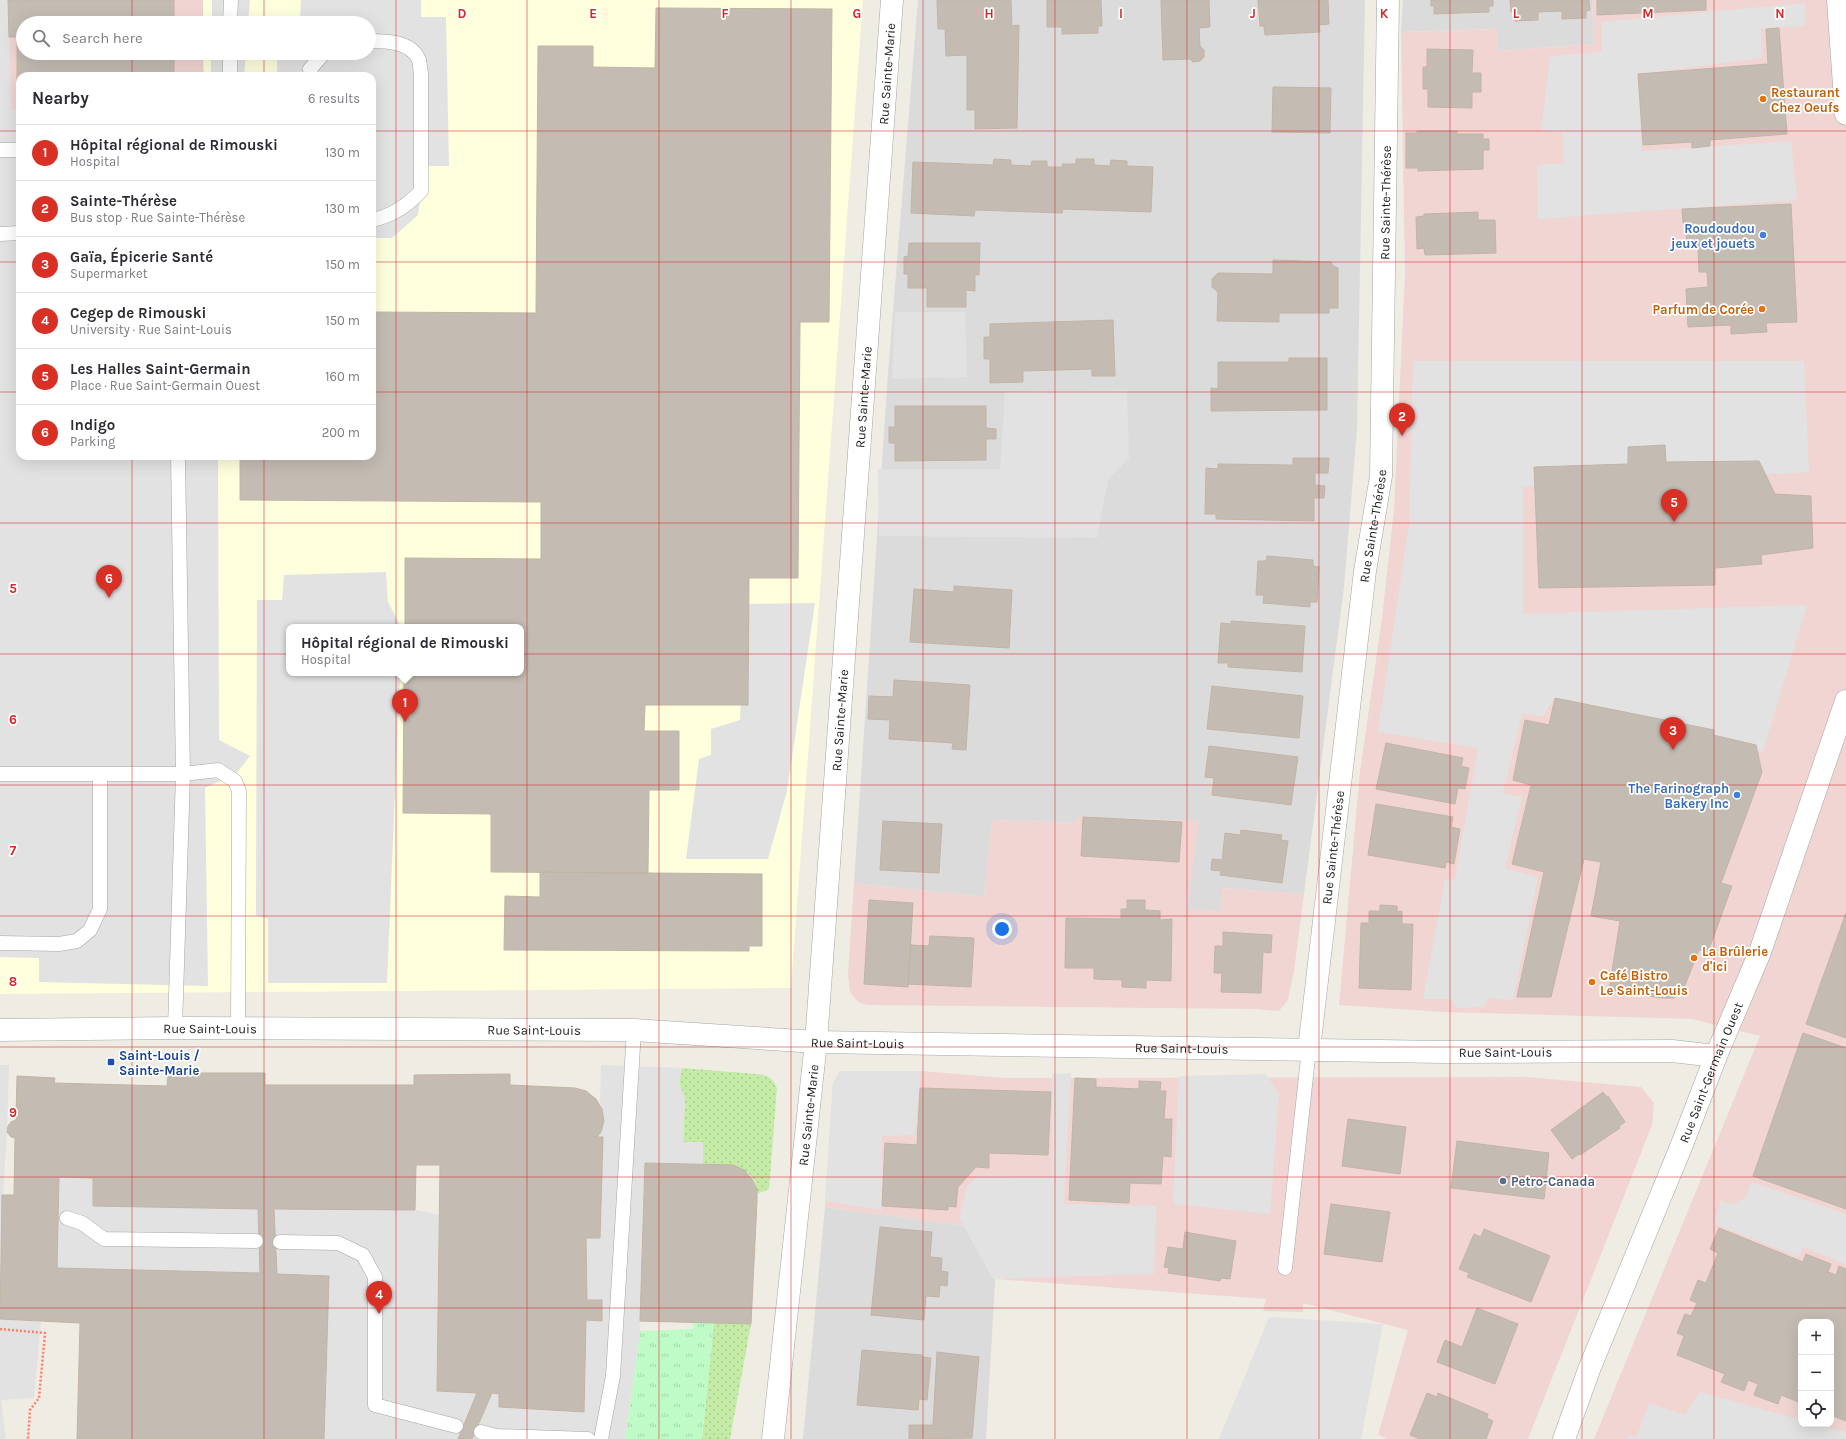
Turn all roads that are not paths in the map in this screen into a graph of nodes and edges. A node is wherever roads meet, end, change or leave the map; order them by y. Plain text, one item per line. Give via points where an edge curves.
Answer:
1 (230, 0) edge
2 (892, 0) edge
3 (1388, 0) edge
4 (1838, 0) edge
5 (230, 16) edge
6 (376, 41) edge
7 (230, 60) edge
8 (318, 60) edge
9 (230, 72) edge
10 (310, 72) edge
11 (1846, 114) edge
12 (0, 150) edge
13 (16, 150) edge
14 (376, 219) edge
15 (0, 234) edge
16 (16, 234) edge
17 (178, 460) edge
18 (1846, 701) edge
19 (0, 774) edge
20 (183, 774) junction
21 (100, 775) junction
22 (0, 943) edge
23 (175, 1028) junction
24 (0, 1030) edge
25 (238, 1030) junction
26 (634, 1030) junction
27 (816, 1042) junction
28 (1309, 1050) junction
29 (1716, 1056) junction
30 (67, 1218) dead end
31 (256, 1241) dead end
32 (280, 1242) dead end
33 (1285, 1268) dead end
34 (456, 1426) dead end
35 (481, 1432) dead end
36 (588, 1439) edge
37 (601, 1439) edge
38 (773, 1439) edge
39 (1564, 1439) edge

1 - 5 lane
2 - 27 street, Rue Sainte-Marie
3 - 28 street, Rue Sainte-Thérèse via 1381,476 1364,579
4 - 11 street
6 - 14 lane via 393,41 409,49 419,60 421,191 406,206 384,218
7 - 9 lane
8 - 10 lane
12 - 13 lane
15 - 16 lane
17 - 20 lane
18 - 29 street, Rue Saint-Germain Ouest via 1760,952
19 - 21 lane
20 - 21 lane
20 - 23 lane
20 - 25 lane via 218,770 235,781 239,791
21 - 22 lane via 100,909 90,930 77,941 59,944
23 - 24 street, Rue Saint-Louis
23 - 25 street, Rue Saint-Louis
25 - 26 street, Rue Saint-Louis
26 - 27 street, Rue Saint-Louis
26 - 37 lane via 613,1376
27 - 28 street, Rue Saint-Louis
27 - 38 street, Rue Sainte-Marie
28 - 29 street, Rue Saint-Louis via 1672,1051
28 - 33 lane
29 - 39 street, Rue Saint-Germain Ouest via 1590,1367
30 - 31 lane via 82,1223 104,1239
32 - 34 lane via 338,1243 362,1255 375,1277 375,1405
35 - 36 lane via 497,1436

